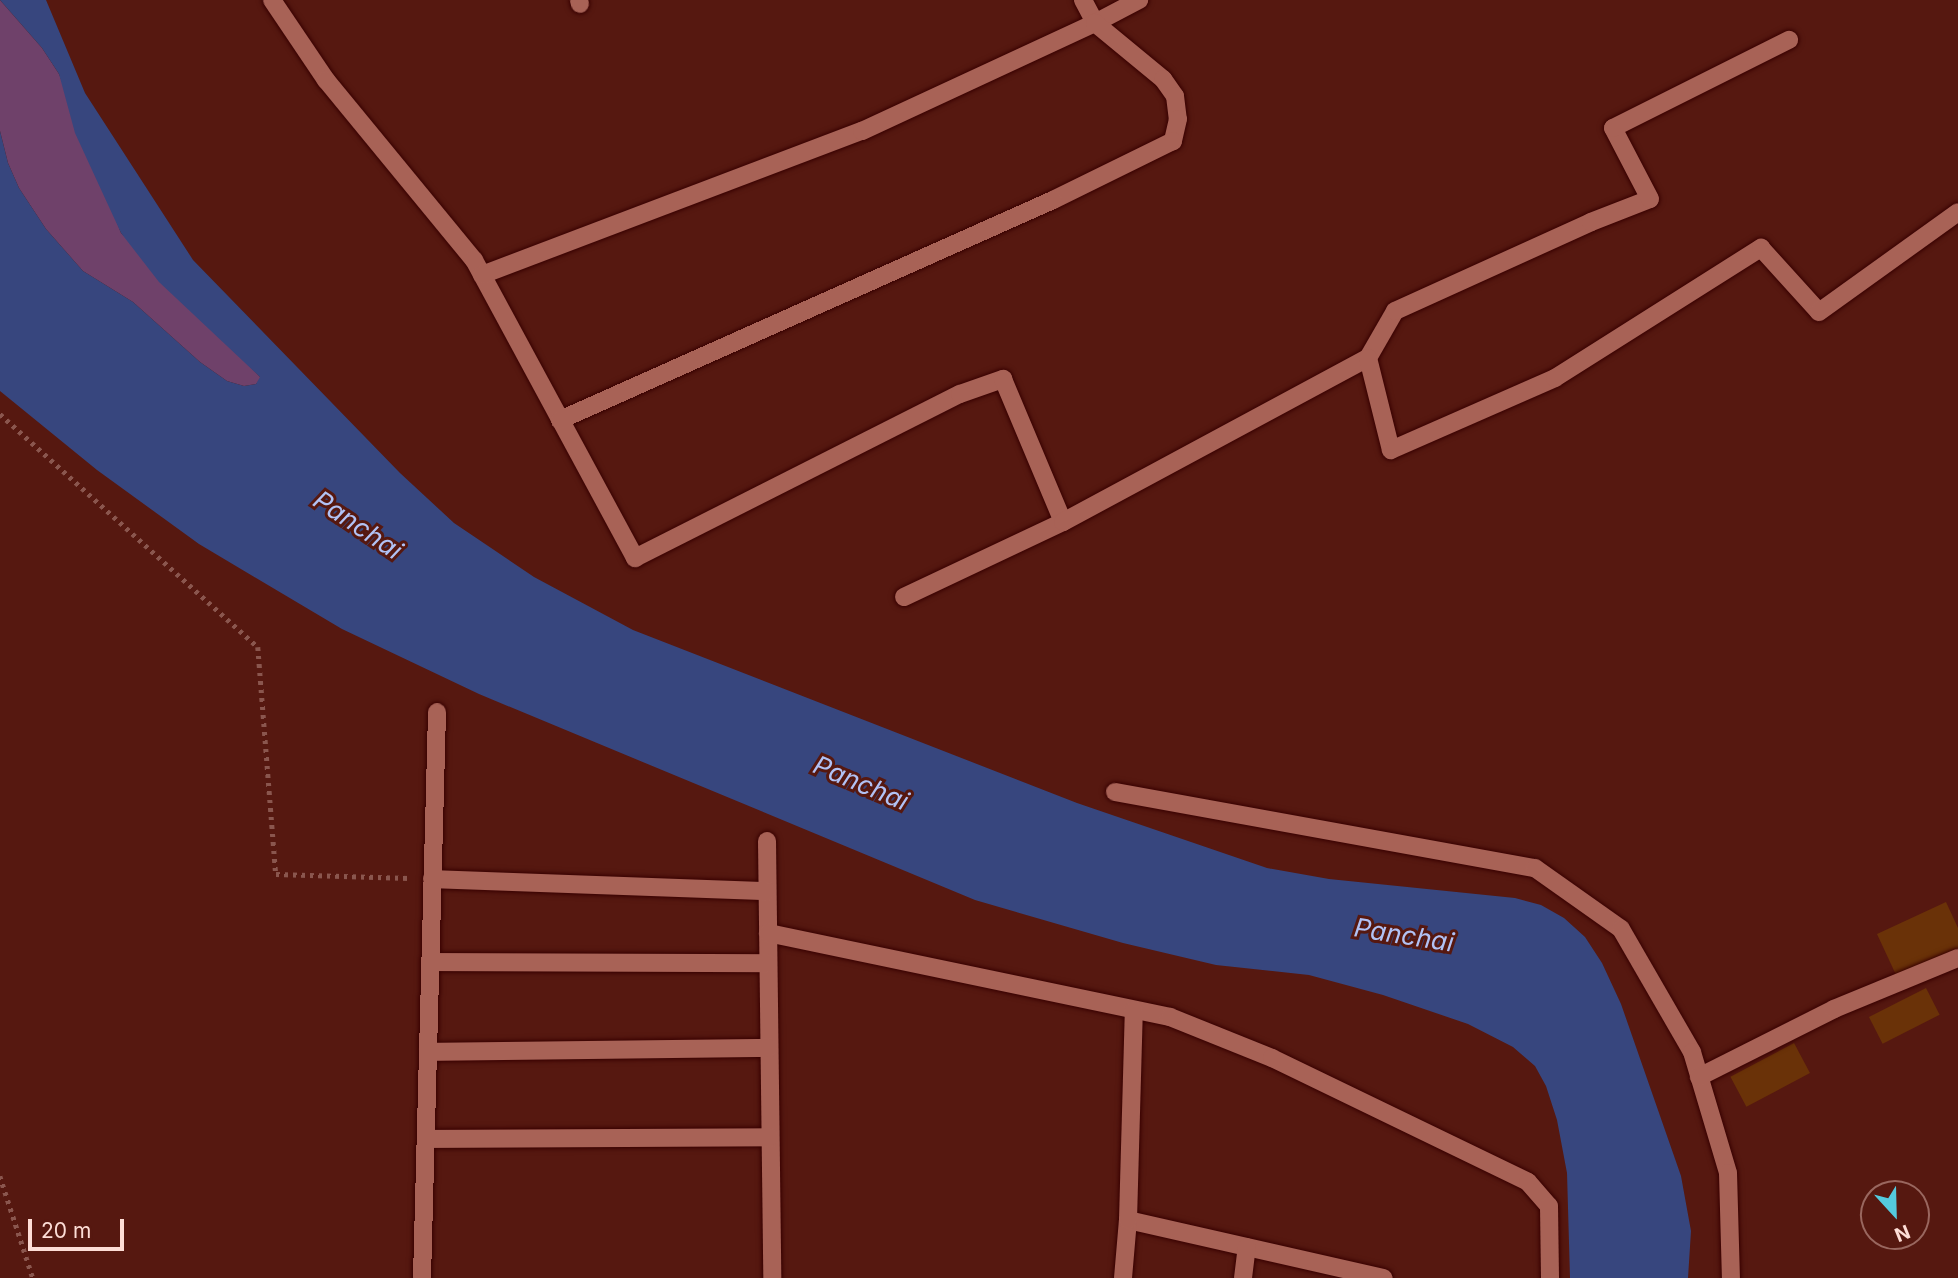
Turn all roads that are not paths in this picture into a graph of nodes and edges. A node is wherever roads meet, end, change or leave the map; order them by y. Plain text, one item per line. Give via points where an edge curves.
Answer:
1 (272, 0) edge
2 (1083, 0) edge
3 (1139, 0) edge
4 (1095, 23) junction
5 (1789, 40) dead end
6 (1958, 212) edge
7 (482, 275) junction
8 (1368, 358) junction
9 (560, 419) junction
10 (1063, 522) junction
11 (905, 597) dead end
12 (437, 712) dead end
13 (1115, 792) dead end
14 (767, 841) dead end
15 (432, 879) junction
16 (767, 891) junction
17 (768, 933) junction
18 (1958, 958) edge
19 (430, 962) junction
20 (768, 963) junction
21 (1134, 1010) junction
22 (769, 1048) junction
23 (428, 1052) junction
24 (1699, 1077) junction
25 (770, 1137) junction
26 (426, 1139) junction
27 (1128, 1220) junction
28 (1247, 1247) junction
29 (422, 1278) edge
30 (772, 1278) edge
31 (1123, 1278) edge
32 (1243, 1278) edge
33 (1383, 1278) edge
34 (1550, 1278) edge
35 (1731, 1278) edge

1 - 7 street via 326,80
2 - 4 street
3 - 4 street
4 - 7 street via 850,135
4 - 9 street via 1163,79 1175,96 1178,119 1173,141 1053,200
5 - 8 street via 1613,128 1650,199 1395,311
6 - 8 street via 1819,312 1761,248 1555,378 1391,450
7 - 9 street
8 - 10 street
9 - 10 street via 635,558 960,394 1003,379
10 - 11 street
12 - 15 street
13 - 24 street via 1535,868 1621,929 1692,1052
14 - 16 street
15 - 16 street
15 - 19 street
16 - 17 street
17 - 20 street
17 - 21 street
18 - 24 street via 1834,1009
19 - 20 street
19 - 23 street
20 - 22 street
21 - 27 street
21 - 34 street via 1170,1017 1272,1058 1528,1182 1549,1206
22 - 23 street
22 - 25 street
23 - 26 street
24 - 35 street via 1728,1173
25 - 26 street
25 - 30 street
26 - 29 street
27 - 28 street
27 - 31 street
28 - 32 street
28 - 33 street

